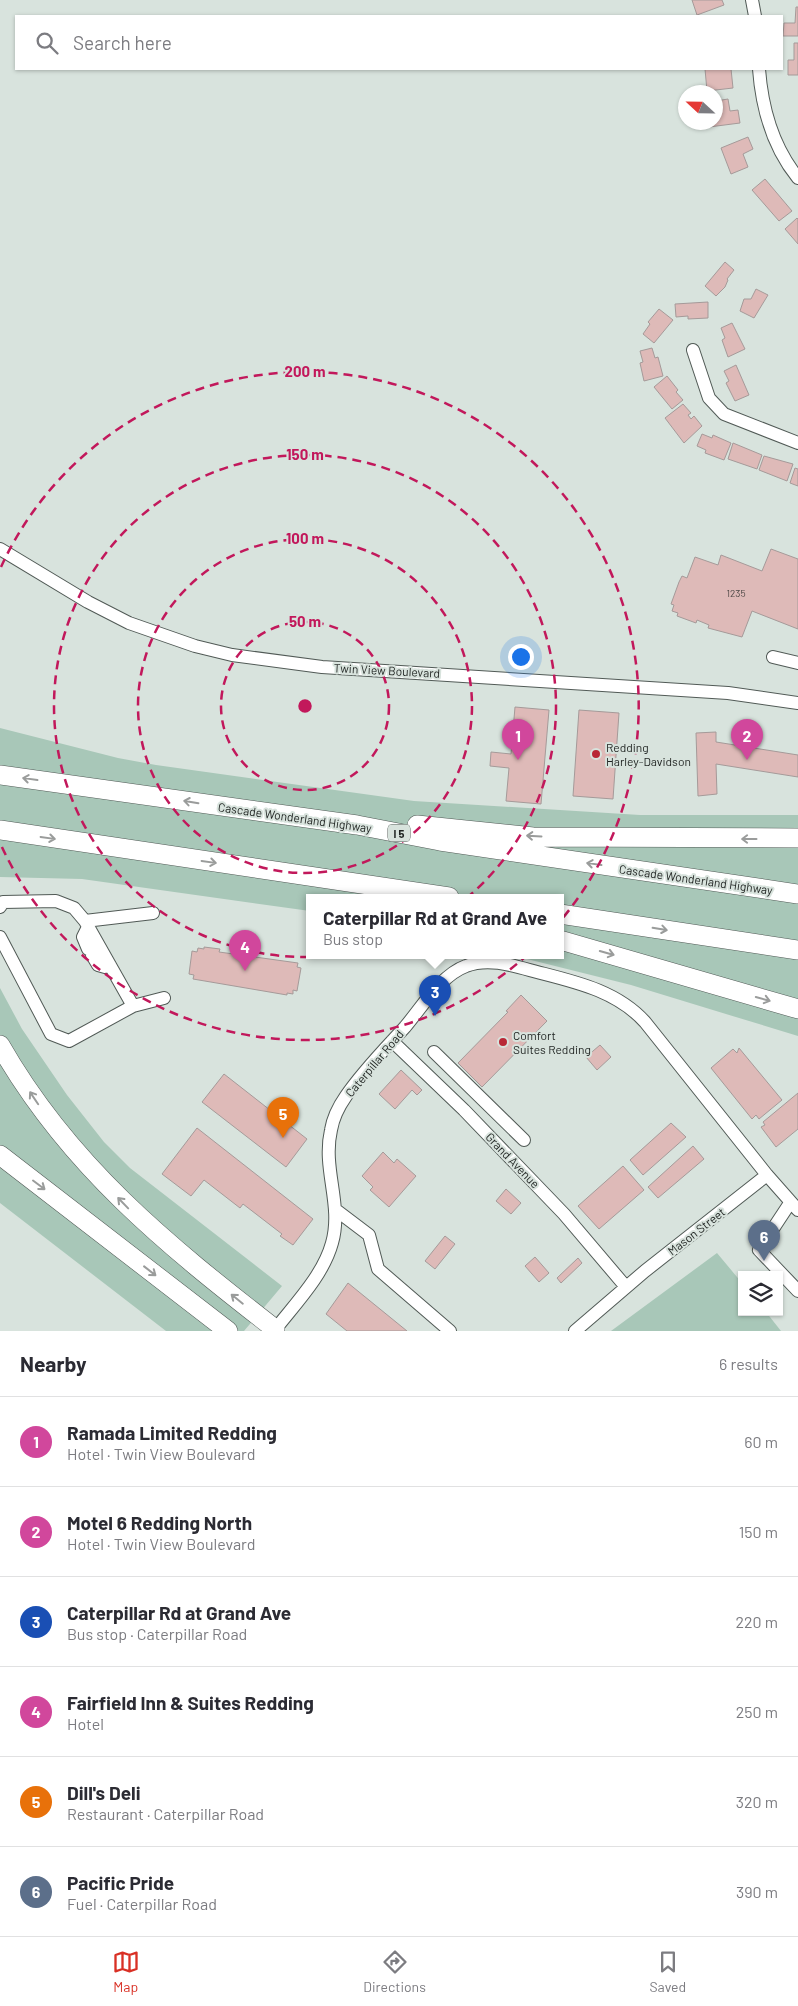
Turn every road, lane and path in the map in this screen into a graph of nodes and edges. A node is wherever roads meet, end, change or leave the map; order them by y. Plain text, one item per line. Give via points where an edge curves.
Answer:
1 (752, 0) edge
2 (755, 15) edge
3 (758, 70) edge
4 (798, 178) edge
5 (693, 350) dead end
6 (798, 444) edge
7 (0, 549) edge
8 (773, 657) dead end
9 (798, 663) edge
10 (798, 703) edge
11 (0, 775) edge
12 (357, 824) junction
13 (0, 830) edge
14 (798, 838) edge
15 (331, 880) junction
16 (375, 894) edge
17 (428, 894) edge
18 (798, 894) edge
19 (0, 906) edge
20 (153, 913) dead end
21 (564, 915) edge
22 (87, 924) junction
23 (0, 937) edge
24 (564, 941) edge
25 (798, 950) edge
26 (110, 965) junction
27 (164, 998) dead end
28 (133, 1006) junction
29 (798, 1009) edge
30 (392, 1041) junction
31 (0, 1045) edge
32 (434, 1052) dead end
33 (524, 1140) dead end
34 (0, 1155) edge
35 (767, 1175) junction
36 (794, 1206) edge
37 (336, 1210) junction
38 (626, 1287) junction
39 (798, 1291) edge
40 (274, 1330) edge
41 (228, 1331) edge
42 (450, 1331) edge
43 (575, 1331) edge

1 - 2 street
3 - 4 street via 761,94 779,152
5 - 6 street via 709,398 724,414
7 - 10 street, Twin View Boulevard via 128,623 187,644 232,655 322,667 728,693
8 - 9 street
12 -> 11 highway, Cascade Wonderland Highway / I 5
14 -> 12 highway via 532,837 407,824
18 -> 12 highway, Cascade Wonderland Highway / I 5 via 440,841
13 -> 15 highway
15 - 16 highway
15 - 17 highway
19 - 22 street via 3,902 56,901 74,908
20 - 22 street
21 -> 25 highway
22 - 26 street
22 - 26 street via 83,937 90,952 98,965
23 - 28 street via 51,1034 69,1041
24 -> 29 highway
26 - 28 street
27 - 28 street
30 - 35 street, Caterpillar Road via 448,978 459,969 478,962 509,965 599,990 638,1014
30 - 37 street, Caterpillar Road via 346,1095 331,1128 328,1156
30 - 38 street, Grand Avenue via 558,1207
40 -> 31 highway via 134,1214 99,1179 43,1112
32 - 33 street
34 -> 41 highway
35 - 36 street, Caterpillar Road
35 - 38 street, Mason Street
36 - 39 street via 759,1250
37 - 40 street, Caterpillar Road via 333,1242 328,1256
37 - 42 street via 369,1235 378,1269
38 - 43 street, Mason Street

